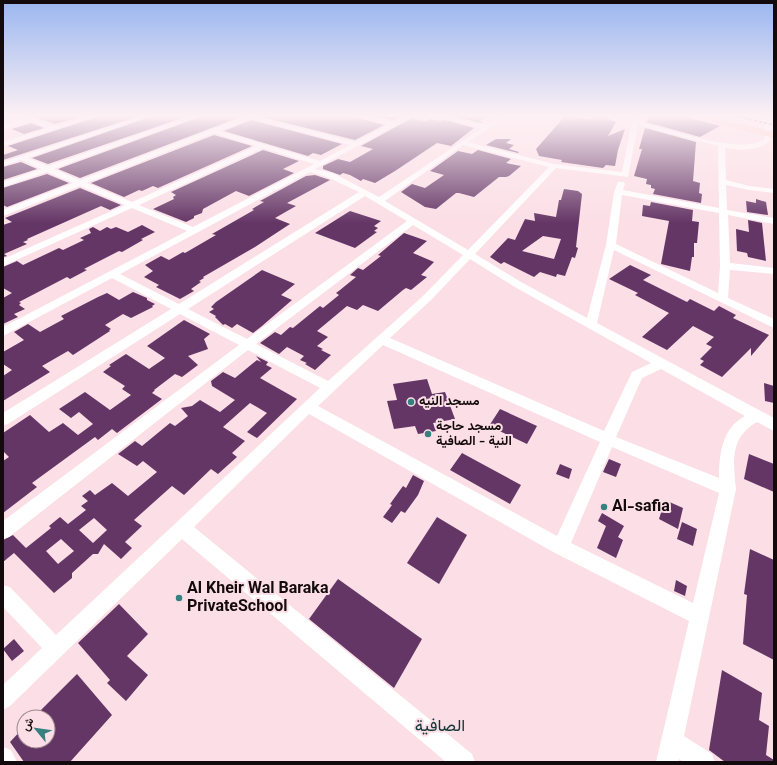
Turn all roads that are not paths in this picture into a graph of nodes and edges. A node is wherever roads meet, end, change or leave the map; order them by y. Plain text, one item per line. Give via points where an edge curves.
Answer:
1 (39, 152) edge
2 (96, 152) edge
3 (160, 152) edge
4 (249, 152) edge
5 (281, 152) edge
6 (341, 152) edge
7 (450, 152) edge
8 (497, 152) edge
9 (629, 152) edge
10 (721, 152) edge
11 (21, 158) junction
12 (320, 163) junction
13 (3, 164) edge
14 (554, 166) junction
15 (48, 169) junction
16 (307, 170) junction
17 (624, 175) junction
18 (722, 181) junction
19 (81, 182) junction
20 (3, 185) edge
21 (774, 191) edge
22 (365, 192) junction
23 (618, 192) junction
24 (379, 201) junction
25 (131, 204) junction
26 (724, 211) junction
27 (3, 213) edge
28 (413, 221) junction
29 (774, 221) edge
30 (194, 230) junction
31 (611, 245) junction
32 (469, 254) junction
33 (3, 263) edge
34 (725, 266) junction
35 (774, 271) edge
36 (112, 274) junction
37 (723, 299) junction
38 (179, 310) junction
39 (774, 324) edge
40 (591, 325) junction
41 (3, 332) edge
42 (381, 339) junction
43 (246, 345) junction
44 (661, 364) junction
45 (329, 387) junction
46 (308, 407) junction
47 (757, 416) junction
48 (3, 420) edge
49 (774, 426) edge
50 (607, 439) junction
51 (728, 489) junction
52 (182, 528) junction
53 (3, 532) edge
54 (561, 547) junction
55 (3, 594) edge
56 (700, 616) junction
57 (56, 649) junction
58 (3, 699) edge
59 (672, 741) junction
60 (3, 758) edge
61 (6, 762) edge
62 (464, 762) edge
63 (667, 762) edge
64 (704, 762) edge

1 - 11 street
2 - 15 street
3 - 19 street
4 - 25 street
5 - 12 street
6 - 12 street
7 - 24 street
8 - 14 street
9 - 17 street
10 - 18 street
11 - 13 street
11 - 15 street
12 - 16 street
14 - 17 street
14 - 32 street
15 - 19 street
15 - 20 street
16 - 22 street via 330,175
16 - 30 street
17 - 23 street
18 - 21 street
18 - 26 street
19 - 25 street
19 - 27 street
22 - 24 street
22 - 38 street
23 - 26 street
23 - 31 street
24 - 28 street
25 - 30 street
25 - 33 street
26 - 29 street
26 - 34 street
28 - 32 street
28 - 43 street
30 - 36 street
31 - 37 street
31 - 40 street
32 - 40 street
32 - 42 street via 427,298
34 - 35 street
34 - 37 street
36 - 38 street
36 - 41 street
37 - 39 street
38 - 43 street
38 - 48 street
40 - 44 street
42 - 45 street
42 - 50 street
43 - 45 street
43 - 53 street
44 - 47 street
44 - 50 street via 637,375
45 - 46 street
46 - 52 street
46 - 54 street
47 - 49 street
47 - 51 street via 743,424 734,434 726,462
50 - 51 street
50 - 54 street
51 - 56 street
52 - 57 street
52 - 62 street
54 - 56 street
55 - 57 street
56 - 59 street
57 - 58 street
59 - 63 street
59 - 64 street
60 - 61 street

